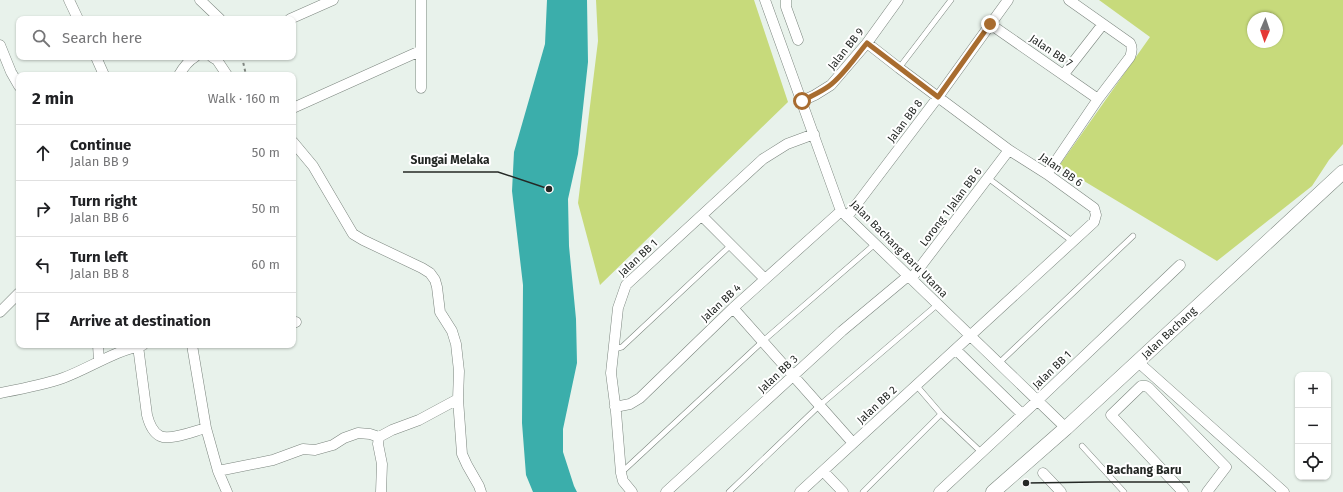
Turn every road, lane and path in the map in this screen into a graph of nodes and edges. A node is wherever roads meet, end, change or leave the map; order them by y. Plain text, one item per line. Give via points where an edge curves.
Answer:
1 (69, 0) edge
2 (200, 0) edge
3 (333, 0) edge
4 (421, 0) edge
5 (765, 0) edge
6 (786, 0) edge
7 (898, 0) edge
8 (951, 0) edge
9 (1008, 0) edge
10 (1070, 0) edge
11 (77, 16) edge
12 (217, 16) edge
13 (296, 16) edge
14 (990, 24) junction
15 (1103, 24) junction
16 (798, 40) dead end
17 (867, 43) junction
18 (0, 45) edge
19 (420, 51) junction
20 (97, 60) edge
21 (191, 60) edge
22 (217, 60) edge
23 (243, 60) edge
24 (899, 68) junction
25 (103, 72) edge
26 (181, 72) edge
27 (225, 72) edge
28 (245, 72) edge
29 (1064, 74) junction
30 (16, 81) edge
31 (420, 88) dead end
32 (938, 97) junction
33 (1098, 99) junction
34 (802, 101) junction
35 (296, 107) edge
36 (814, 134) junction
37 (296, 146) edge
38 (1009, 150) junction
39 (1343, 172) edge
40 (1046, 174) junction
41 (988, 178) junction
42 (844, 214) junction
43 (702, 216) junction
44 (1133, 236) dead end
45 (1072, 241) junction
46 (732, 244) junction
47 (875, 244) junction
48 (1180, 265) dead end
49 (910, 277) junction
50 (765, 278) junction
51 (16, 296) edge
52 (938, 304) junction
53 (733, 308) junction
54 (0, 312) edge
55 (971, 336) junction
56 (762, 341) junction
57 (98, 348) edge
58 (135, 348) edge
59 (141, 348) edge
60 (193, 348) edge
61 (614, 349) junction
62 (956, 350) junction
63 (99, 361) junction
64 (1138, 362) junction
65 (999, 363) junction
66 (793, 375) junction
67 (916, 385) junction
68 (0, 393) edge
69 (458, 399) junction
70 (1038, 400) junction
71 (820, 405) junction
72 (616, 407) junction
73 (941, 414) junction
74 (1022, 414) junction
75 (206, 428) junction
76 (1066, 428) junction
77 (379, 437) junction
78 (853, 443) junction
79 (1082, 446) dead end
80 (981, 452) junction
81 (218, 471) junction
82 (823, 471) junction
83 (621, 473) junction
84 (1043, 473) dead end
85 (227, 492) edge
86 (381, 492) edge
87 (481, 492) edge
88 (632, 492) edge
89 (666, 492) edge
90 (729, 492) edge
91 (800, 492) edge
92 (843, 492) edge
93 (863, 492) edge
94 (938, 492) edge
95 (994, 492) edge
96 (1061, 492) edge
97 (1124, 492) edge
98 (1183, 492) edge
99 (1207, 492) edge
100 (1284, 492) edge

1 - 11 street
2 - 12 street
3 - 13 street
4 - 19 street
5 - 34 street, Jalan Bachang Baru Utama
6 - 16 street via 786,8
7 - 17 street, Jalan BB 9
8 - 24 lane
9 - 14 street, Jalan BB 8
10 - 15 street
14 - 29 street, Jalan BB 7
14 - 32 street, Jalan BB 8
15 - 29 street
15 - 33 street via 1133,47 1130,57
17 - 24 street, Jalan BB 6
17 - 34 street, Jalan BB 9 via 831,85
18 - 30 street
19 - 31 street
19 - 35 street
20 - 25 street
21 - 26 street
22 - 27 street
23 - 28 path
24 - 32 street, Jalan BB 6
29 - 33 street, Jalan BB 7
32 - 38 street, Jalan BB 6
32 - 42 street, Jalan BB 8
33 - 40 street
34 - 36 street, Jalan Bachang Baru Utama
36 - 42 street, Jalan Bachang Baru Utama
36 - 43 street, Jalan BB 1 via 787,144 763,159
37 - 69 street via 313,166 353,234 422,268 435,280 440,312 452,331 456,344 459,371
38 - 40 street, Jalan BB 6
38 - 41 street, Lorong 1 Jalan BB 6
39 - 64 street, Jalan Bachang
40 - 45 street, Jalan BB 6 via 1094,208 1094,222
41 - 45 lane
41 - 49 street, Lorong 1 Jalan BB 6
42 - 47 street, Jalan Bachang Baru Utama
42 - 50 street, Jalan BB 4
43 - 46 street
43 - 61 street, Jalan BB 1 via 626,285 618,308
44 - 65 lane
45 - 55 street, Jalan BB 6
46 - 50 street
46 - 61 lane via 622,347
47 - 49 street, Jalan Bachang Baru Utama
47 - 56 lane
48 - 70 street, Jalan BB 1
49 - 52 street, Jalan Bachang Baru Utama
49 - 66 street, Jalan BB 3 via 842,331
50 - 53 street, Jalan BB 4
51 - 54 street
52 - 55 street, Jalan Bachang Baru Utama
52 - 71 lane
53 - 56 street
53 - 72 street, Jalan BB 4 via 640,398 630,404
55 - 62 street, Jalan BB 2
55 - 65 street, Jalan Bachang Baru Utama
56 - 66 street
56 - 83 lane
57 - 63 street
58 - 63 street
59 - 75 street via 146,415 150,426 159,436 169,438
60 - 75 street
61 - 72 street, Jalan BB 1 via 611,373
62 - 67 street, Jalan BB 2
62 - 74 street
63 - 68 street via 64,378
64 - 76 street, Jalan Bachang
64 - 100 street
65 - 70 street, Jalan Bachang Baru Utama
66 - 71 street
66 - 89 street, Jalan BB 3
67 - 73 lane
67 - 78 street, Jalan BB 2
69 - 77 street via 419,420
69 - 87 street via 462,454
70 - 74 street, Jalan BB 1
70 - 76 street, Jalan Bachang Baru Utama
71 - 78 street
71 - 90 lane
72 - 83 street, Jalan BB 1
73 - 80 lane
73 - 93 lane
74 - 80 street, Jalan BB 1
75 - 81 street
76 - 95 street, Jalan Bachang
77 - 81 street via 358,433 315,450 303,449 273,460
77 - 86 street via 382,464
78 - 82 street, Jalan BB 2
79 - 97 lane
80 - 94 street, Jalan BB 1
81 - 85 street
82 - 91 street, Jalan BB 2
82 - 92 street
83 - 88 street, Jalan BB 1 via 623,481
84 - 96 street
98 - 99 street via 1111,414 1141,386 1146,386 1226,467

